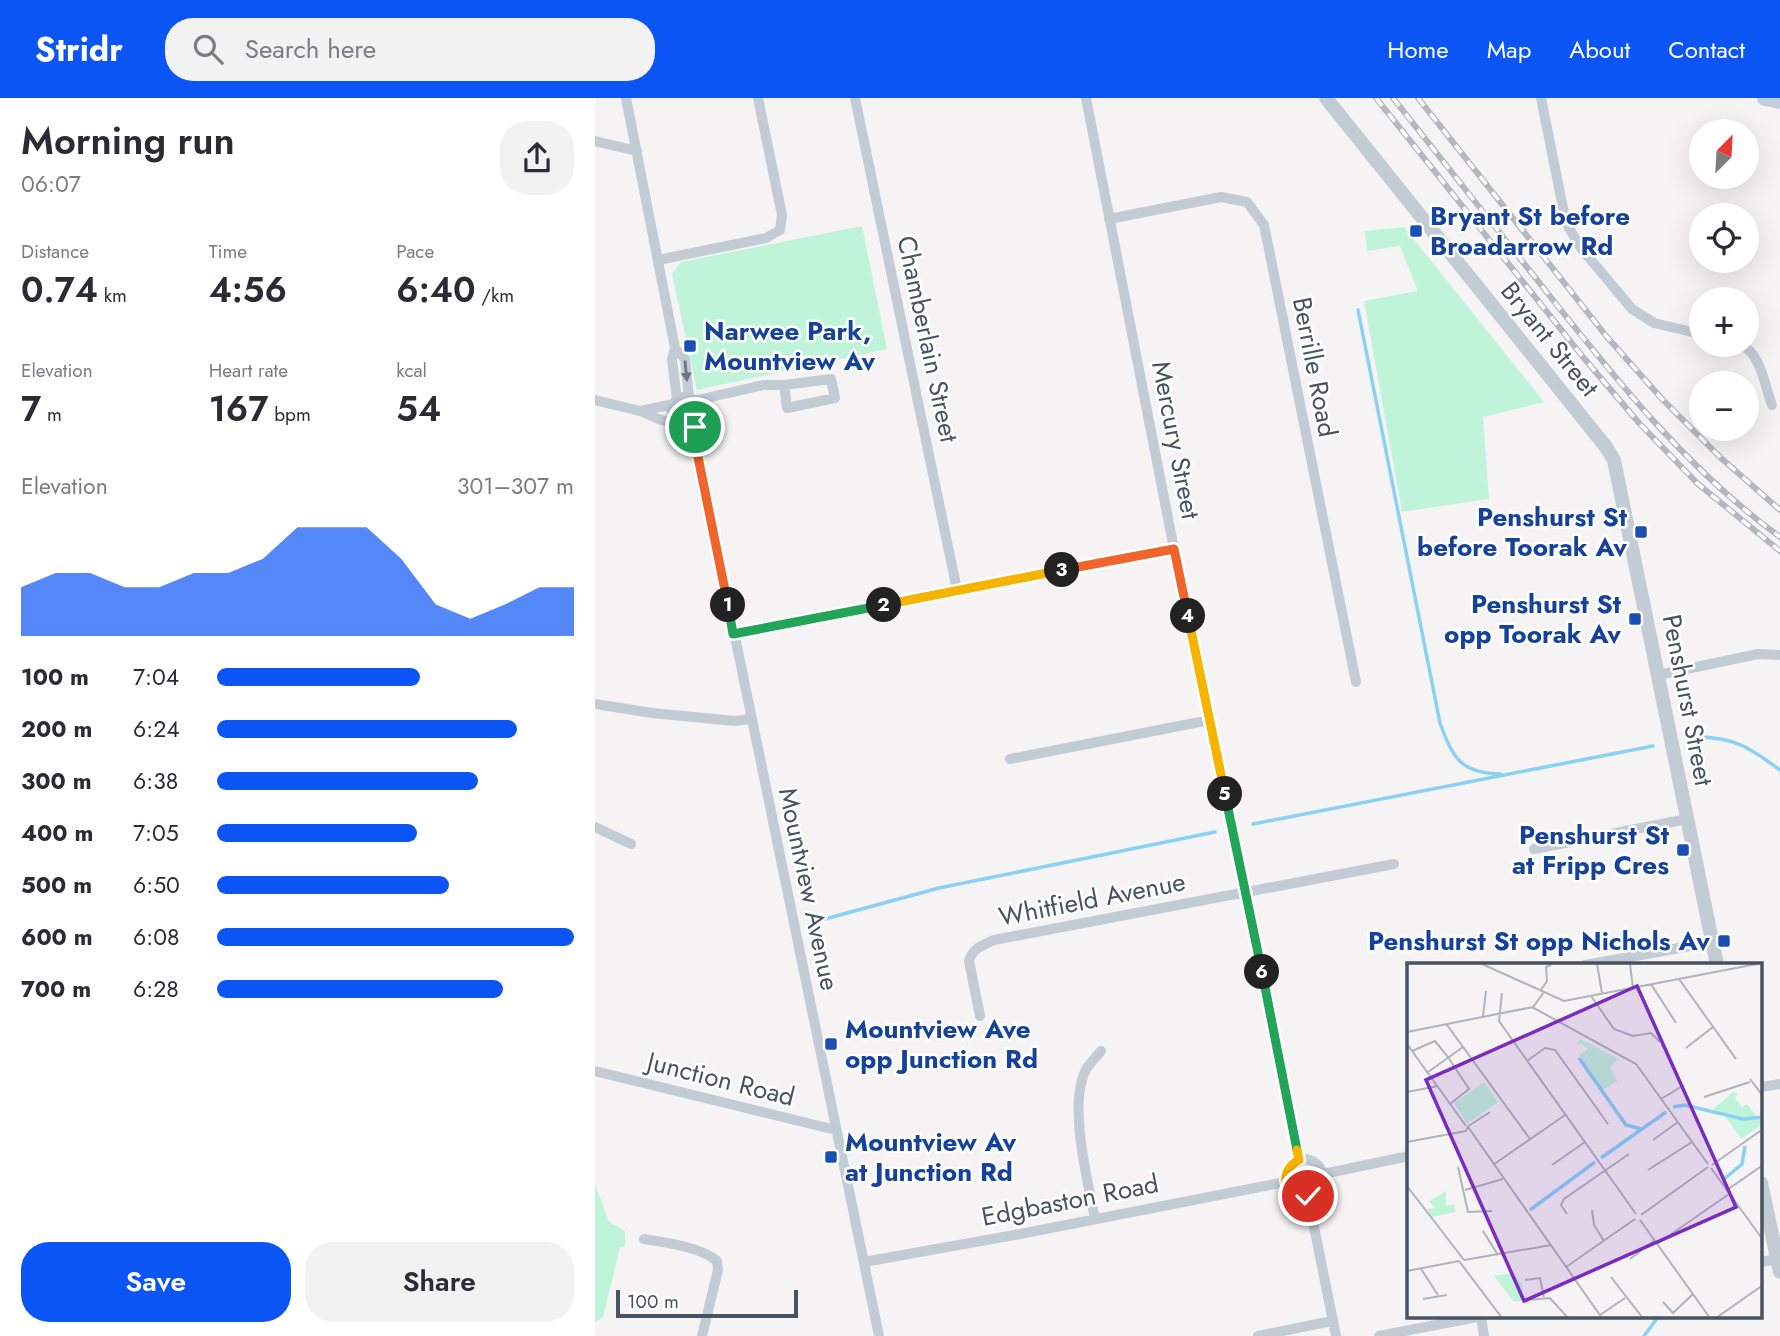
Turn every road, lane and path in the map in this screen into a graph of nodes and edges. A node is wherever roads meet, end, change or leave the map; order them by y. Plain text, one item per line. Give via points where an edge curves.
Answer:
1 (627, 98) edge
2 (758, 98) edge
3 (855, 98) edge
4 (1086, 98) edge
5 (1326, 98) edge
6 (1541, 98) edge
7 (1765, 98) edge
8 (1780, 101) edge
9 (595, 141) edge
10 (637, 151) junction
11 (1109, 219) junction
12 (658, 260) junction
13 (1689, 331) edge
14 (675, 348) junction
15 (1754, 357) edge
16 (784, 385) junction
17 (691, 399) junction
18 (595, 400) edge
19 (675, 402) junction
20 (1772, 405) dead end
21 (640, 411) junction
22 (693, 419) junction
23 (678, 420) junction
24 (1607, 447) joint
25 (697, 452) junction
26 (1174, 549) junction
27 (957, 590) junction
28 (733, 634) junction
29 (1780, 654) edge
30 (1658, 675) junction
31 (1356, 682) dead end
32 (595, 704) edge
33 (750, 719) junction
34 (1210, 720) junction
35 (1010, 759) dead end
36 (1687, 819) junction
37 (595, 827) edge
38 (631, 844) dead end
39 (1534, 849) dead end
40 (1394, 864) dead end
41 (1246, 892) junction
42 (1713, 942) junction
43 (1596, 963) edge
44 (1717, 963) edge
45 (980, 1016) dead end
46 (1101, 1051) dead end
47 (595, 1071) edge
48 (837, 1130) junction
49 (1407, 1156) edge
50 (1299, 1160) junction
51 (1322, 1174) junction
52 (1285, 1182) junction
53 (1763, 1189) edge
54 (1308, 1196) junction
55 (1095, 1219) junction
56 (1777, 1237) edge
57 (643, 1239) dead end
58 (864, 1262) junction
59 (1779, 1265) edge
60 (1474, 1318) edge
61 (1479, 1318) edge
62 (1332, 1321) junction
63 (702, 1336) edge
64 (879, 1336) edge
65 (1258, 1336) edge
66 (1336, 1336) edge
67 (1378, 1336) edge
68 (1484, 1336) edge

1 - 10 street
2 - 12 street via 782,215 781,230 766,238
3 - 27 street, Chamberlain Street
4 - 11 street, Mercury Street
5 - 24 street, Bryant Street
6 - 13 street via 1566,223 1581,248 1632,309 1654,323
7 - 8 main road
9 - 10 street
10 - 12 street
11 - 26 street, Mercury Street
11 - 31 street, Berrille Road via 1221,197 1247,202 1263,225
12 - 14 street
14 -> 17 street via 685,359
14 - 19 street
15 - 20 street
16 - 16 street via 787,408 835,398 831,379
16 - 17 street
17 - 19 street
17 - 22 street via 697,410
18 - 21 street
19 - 21 street
19 - 23 street via 672,411
21 - 23 street
22 - 23 street
22 - 25 street, Mountview Avenue
23 - 25 street, Mountview Avenue
24 - 30 street, Penshurst Street via 1614,460
25 - 28 street, Mountview Avenue
26 - 27 street
26 - 34 street, Mercury Street
27 - 28 street
28 - 33 street, Mountview Avenue
29 - 30 street via 1758,654
30 - 36 street, Penshurst Street
32 - 33 street
33 - 48 street, Mountview Avenue
34 - 35 street
34 - 41 street, Mercury Street
36 - 39 street
36 - 42 street, Penshurst Street
37 - 38 street
40 - 41 street
41 - 45 street, Whitfield Avenue via 986,944 972,953 969,961
41 - 50 street, Mercury Street
42 - 43 street
42 - 44 street, Penshurst Street
46 - 55 street via 1086,1070 1078,1125
47 - 48 street, Junction Road
48 - 58 street, Mountview Avenue
49 - 51 street
50 - 51 street via 1311,1161
50 - 52 street via 1289,1166
51 - 54 street via 1321,1186
52 - 54 street via 1291,1192
52 - 55 street, Edgbaston Road
53 - 56 street
54 - 62 street
55 - 58 street, Edgbaston Road
56 - 59 street
57 - 63 street via 675,1244 717,1261
58 - 64 street, Mountview Avenue
60 - 67 street
61 - 68 street
62 - 65 street
62 - 66 street

